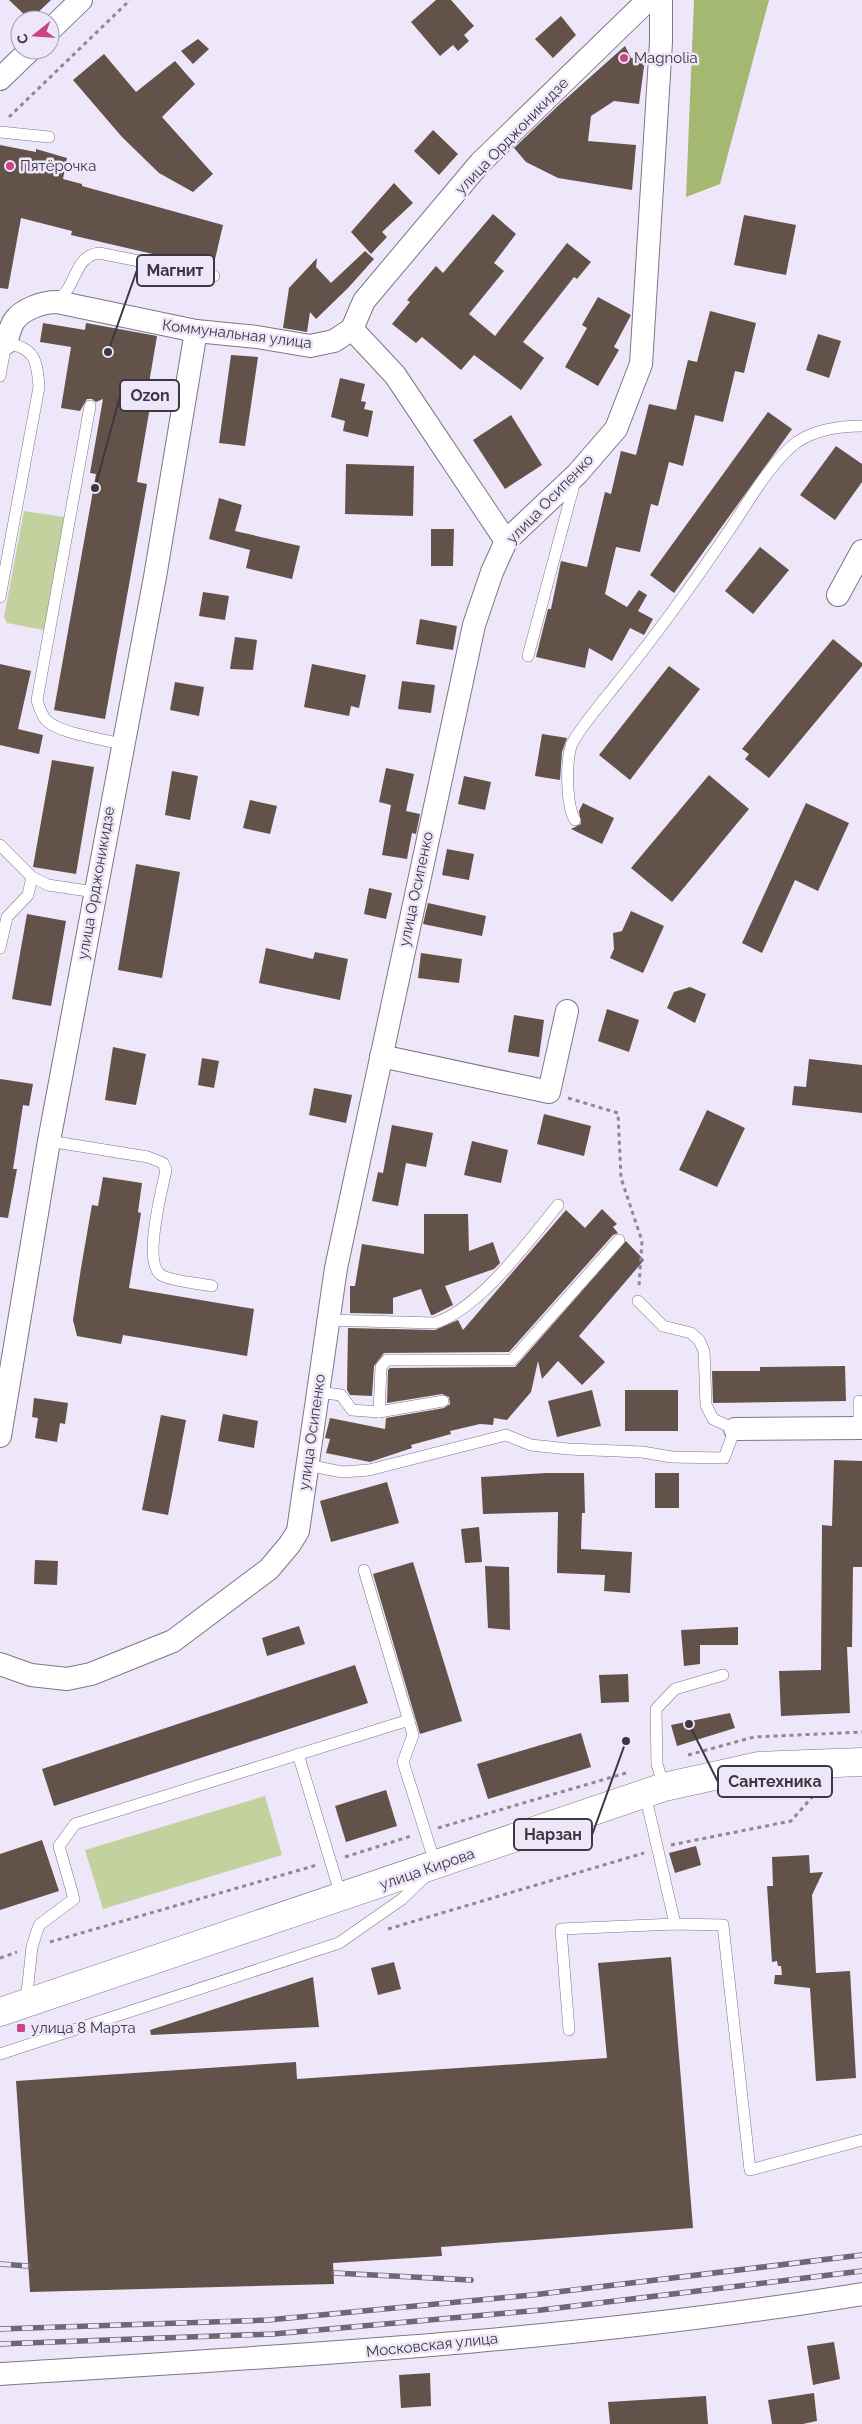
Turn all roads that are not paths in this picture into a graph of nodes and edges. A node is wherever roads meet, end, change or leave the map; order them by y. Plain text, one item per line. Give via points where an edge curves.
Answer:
1 (81, 0) edge
2 (648, 0) edge
3 (661, 0) edge
4 (60, 20) edge
5 (20, 60) edge
6 (0, 79) edge
7 (0, 132) edge
8 (49, 137) dead end
9 (214, 276) dead end
10 (56, 302) junction
11 (352, 329) junction
12 (196, 331) junction
13 (3, 343) edge
14 (0, 376) edge
15 (90, 406) dead end
16 (862, 426) edge
17 (577, 474) junction
18 (506, 540) junction
19 (862, 551) edge
20 (838, 595) dead end
21 (0, 597) edge
22 (528, 656) dead end
23 (122, 744) junction
24 (575, 820) dead end
25 (0, 845) edge
26 (32, 877) junction
27 (94, 892) junction
28 (0, 948) edge
29 (567, 1011) dead end
30 (380, 1056) junction
31 (49, 1141) junction
32 (558, 1205) dead end
33 (619, 1240) dead end
34 (212, 1286) dead end
35 (638, 1301) road end
36 (327, 1320) junction
37 (317, 1392) junction
38 (443, 1401) dead end
39 (859, 1401) dead end
40 (379, 1412) junction
41 (861, 1428) edge
42 (735, 1429) junction
43 (0, 1436) edge
44 (307, 1465) junction
45 (364, 1570) dead end
46 (0, 1664) edge
47 (723, 1675) dead end
48 (408, 1720) junction
49 (298, 1754) junction
50 (862, 1762) edge
51 (654, 1791) junction
52 (436, 1866) junction
53 (342, 1898) junction
54 (675, 1924) junction
55 (26, 2004) junction
56 (0, 2012) edge
57 (569, 2030) dead end
58 (0, 2054) edge
59 (862, 2140) edge
60 (862, 2294) edge
61 (0, 2374) edge

1 - 4 street
2 - 11 street, улица Орджоникидзе via 480,163 364,301
3 - 17 street, улица Осипенко via 661,52 641,364 616,429
5 - 6 street
7 - 8 lane
9 - 10 lane via 91,254
10 - 12 street, Коммунальная улица
10 - 13 street, Коммунальная улица via 30,308 14,320
11 - 12 street, Коммунальная улица via 334,342 310,346
11 - 18 street via 395,375
12 - 23 street, улица Орджоникидзе via 155,576
13 - 14 lane
13 - 21 lane via 30,352 37,365 39,387
15 - 23 lane via 37,700 47,721 62,729
16 - 24 lane via 834,428 808,436 788,450 765,479 666,622 572,745 568,762 570,812
17 - 18 street, улица Осипенко
17 - 22 lane
18 - 30 street, улица Осипенко via 474,625
19 - 20 street
23 - 27 street, улица Орджоникидзе
25 - 26 lane
26 - 27 lane via 48,885
26 - 28 lane via 28,895 7,917
27 - 31 street, улица Орджоникидзе
29 - 30 street via 549,1092
30 - 36 street, улица Осипенко
31 - 34 lane via 148,1157 163,1163 166,1170 151,1251 155,1269 162,1276
31 - 43 street, улица Орджоникидзе
32 - 36 lane via 507,1268 451,1317 435,1323
33 - 40 lane via 512,1360 387,1360 381,1367
35 - 42 lane via 663,1326 691,1333 699,1340 704,1351 706,1405 713,1419
36 - 37 street, улица Осипенко
37 - 40 lane via 340,1395 352,1410
37 - 44 street, улица Осипенко
38 - 40 lane
39 - 41 lane
41 - 42 street
42 - 44 lane via 724,1458 568,1450 531,1445 506,1435 370,1470 342,1472
44 - 46 street, улица Осипенко via 298,1531 290,1544 269,1570 174,1641 91,1674 67,1679 31,1675
45 - 48 lane
47 - 51 lane via 674,1689 656,1709
48 - 49 lane
48 - 52 lane via 413,1736 403,1762
49 - 53 lane
49 - 55 lane via 75,1824 59,1846 74,1899 39,1925 32,1948
50 - 51 street, улица Кирова via 759,1766
51 - 52 street, улица Кирова
51 - 54 lane via 658,1849
52 - 53 street, улица Кирова
52 - 58 lane via 402,1899 339,1943
53 - 55 street, улица Кирова
54 - 57 lane via 561,1929
54 - 59 lane via 723,1925 750,2170
55 - 56 street, улица Кирова
60 - 61 street, Московская улица via 759,2311 377,2351

